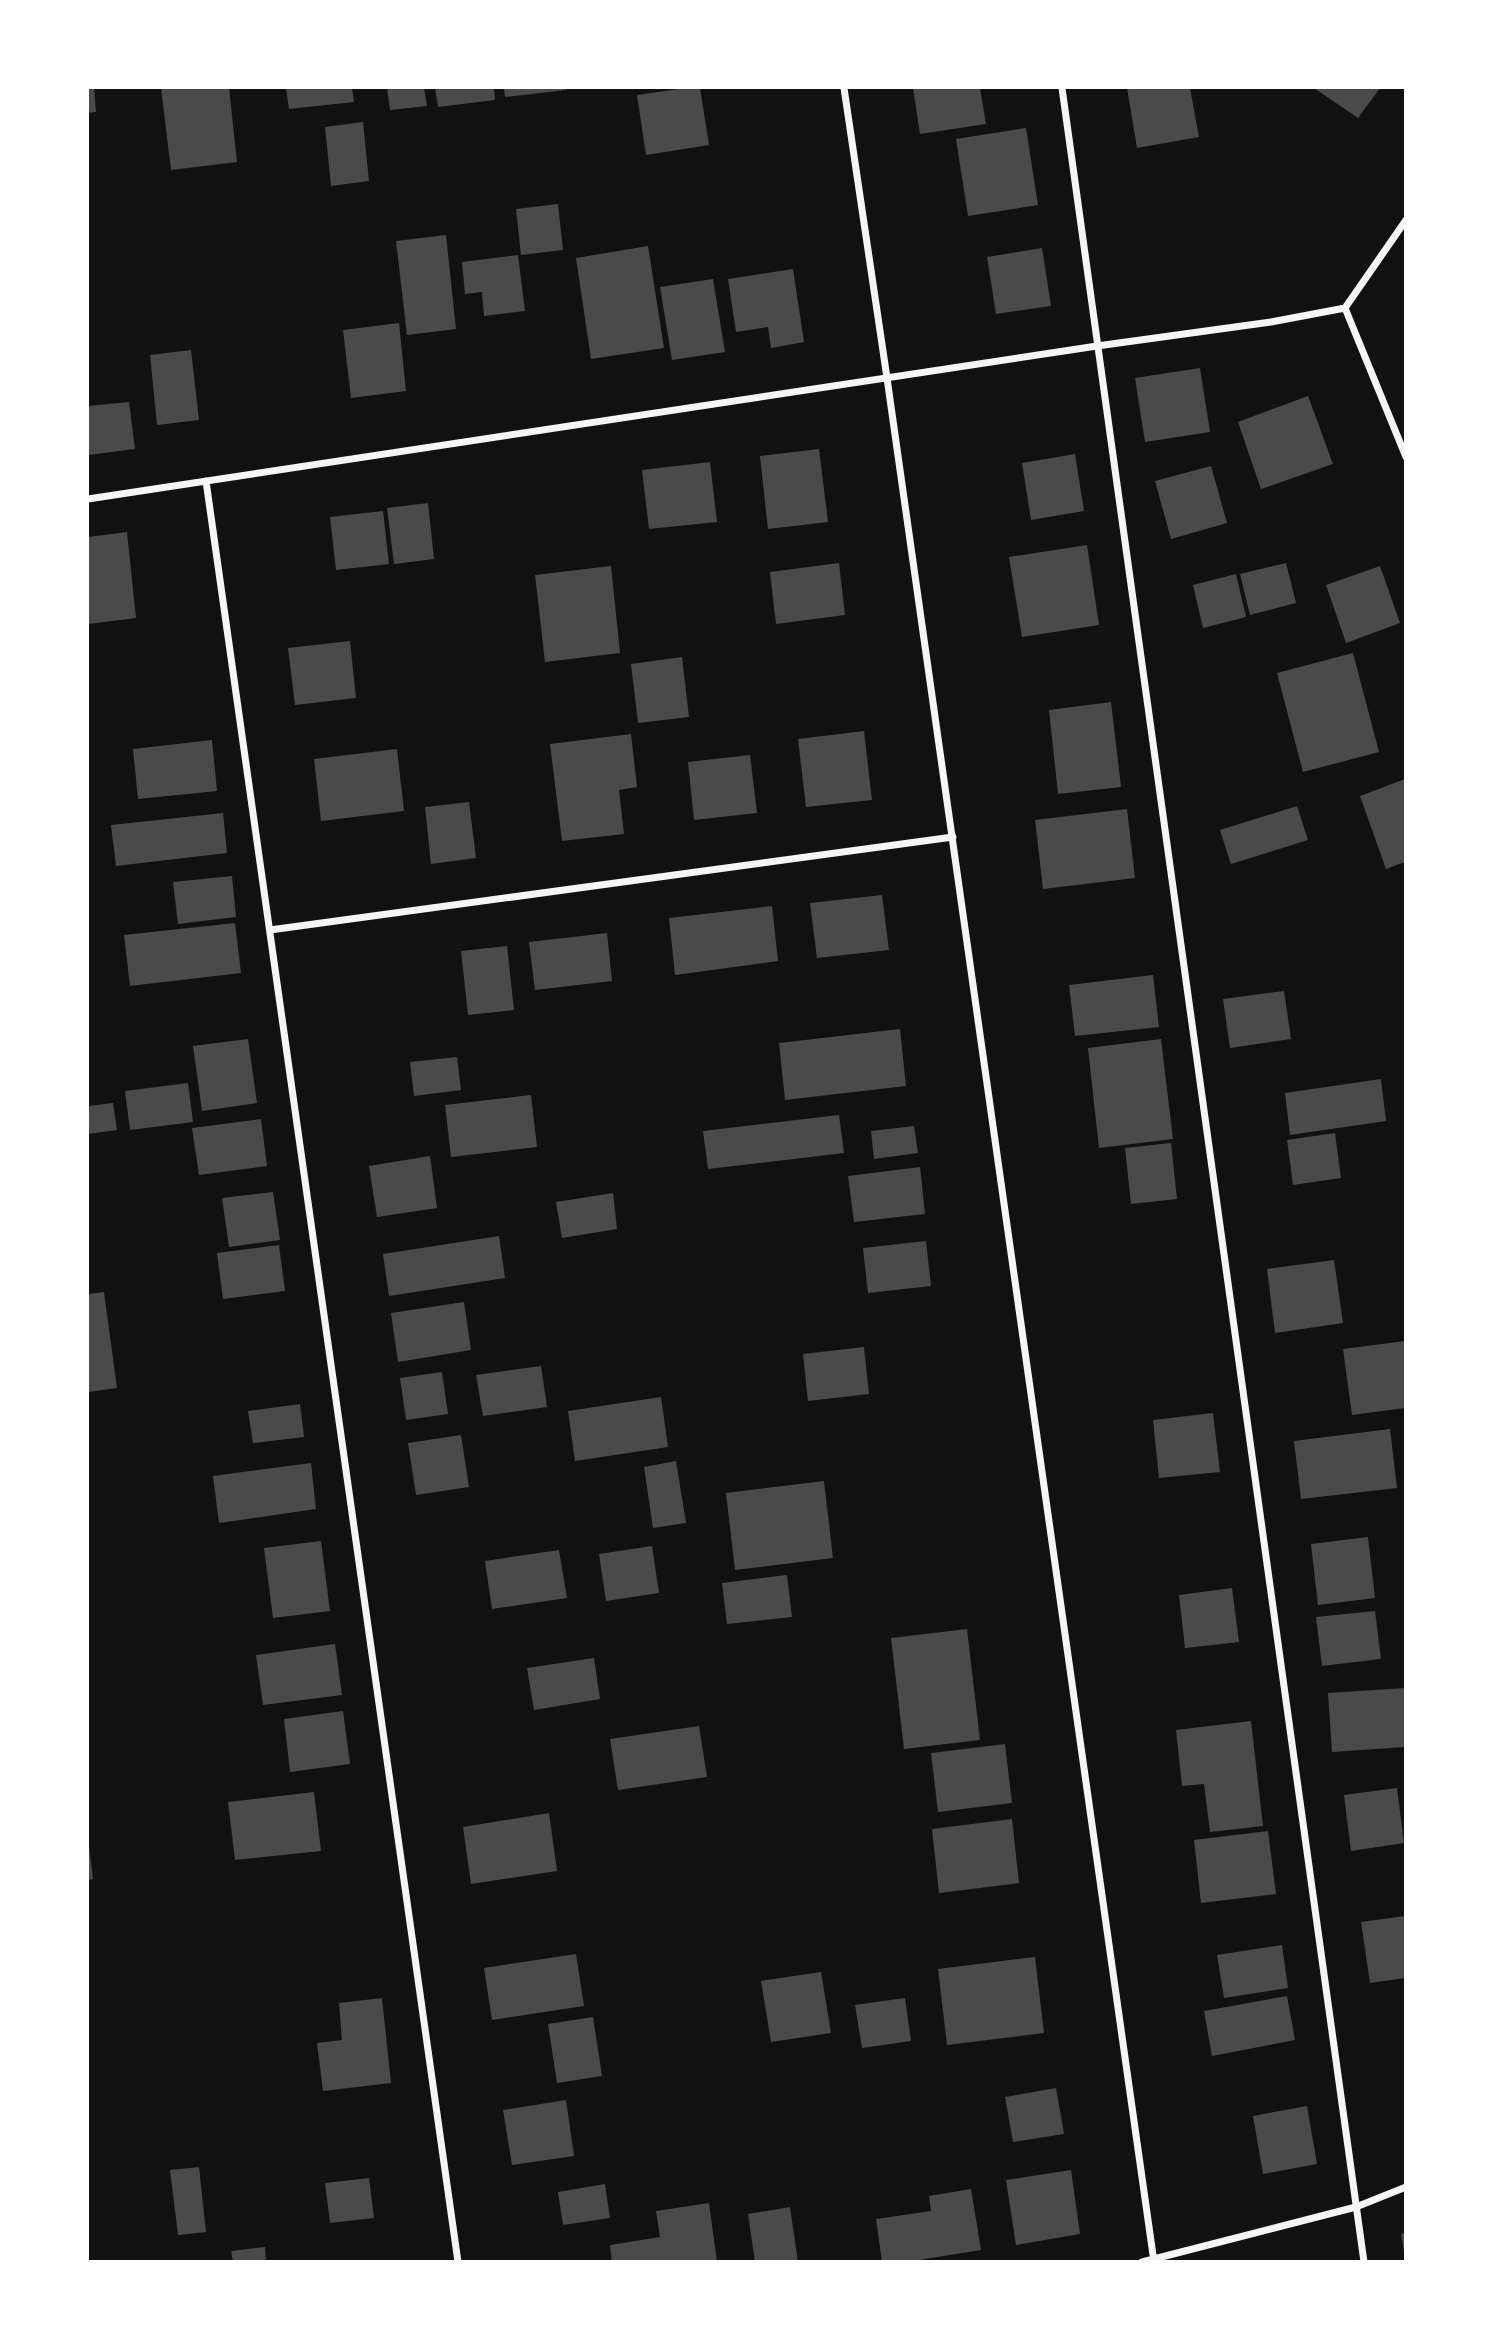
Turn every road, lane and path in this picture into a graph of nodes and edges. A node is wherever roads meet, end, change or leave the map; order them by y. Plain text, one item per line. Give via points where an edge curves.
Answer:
1 (844, 88) edge
2 (1062, 88) edge
3 (1405, 220) edge
4 (1345, 308) junction
5 (1097, 346) junction
6 (887, 378) junction
7 (1405, 457) edge
8 (206, 481) junction
9 (88, 499) edge
10 (953, 836) junction
11 (270, 930) junction
12 (1405, 2187) edge
13 (1356, 2207) junction
14 (1154, 2261) edge
15 (458, 2262) edge
16 (1142, 2262) edge
17 (1364, 2262) edge

1 - 6 street
2 - 5 street
3 - 4 street
4 - 5 street
4 - 7 street
5 - 6 street
5 - 13 street
6 - 8 street
6 - 10 street
8 - 9 street
8 - 11 street
10 - 11 street
10 - 14 street
11 - 15 street
12 - 13 street
13 - 14 street
13 - 17 street
14 - 16 street

